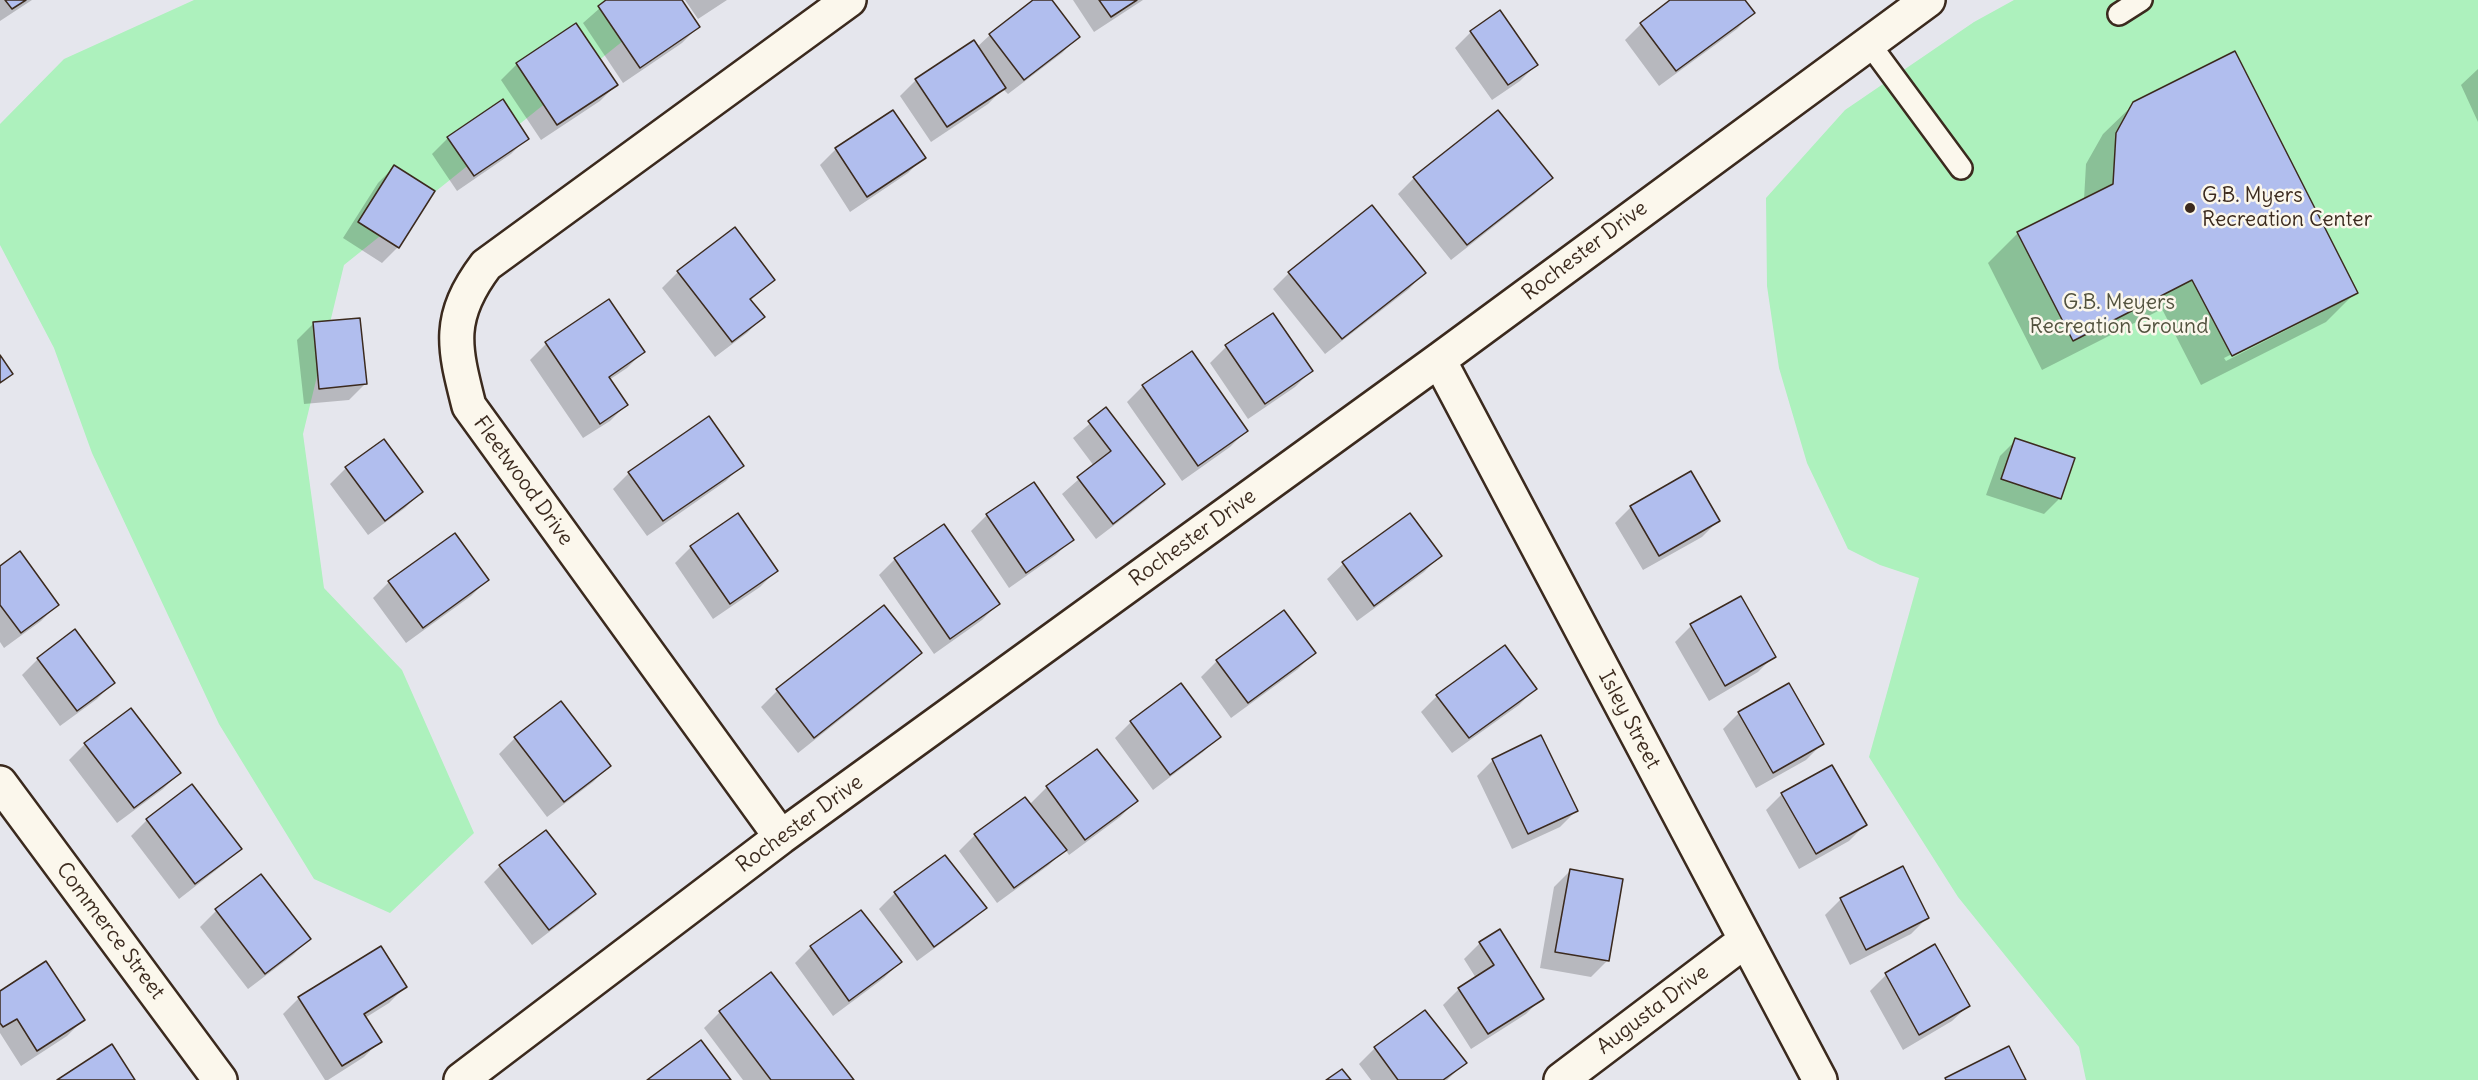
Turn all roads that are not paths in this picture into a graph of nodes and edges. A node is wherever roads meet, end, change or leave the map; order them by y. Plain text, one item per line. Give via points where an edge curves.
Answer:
1 (849, 0) edge
2 (1928, 0) edge
3 (2141, 0) edge
4 (2119, 14) dead end
5 (1868, 42) junction
6 (1961, 168) dead end
7 (1439, 360) junction
8 (0, 783) edge
9 (781, 837) junction
10 (1746, 940) junction
11 (220, 1080) edge
12 (461, 1080) edge
13 (1561, 1080) edge
14 (1820, 1080) edge

1 - 9 street, Fleetwood Drive via 486,265 460,308 455,332 469,406
2 - 5 street, Rochester Drive
3 - 4 lane
5 - 6 lane
5 - 7 street, Rochester Drive
7 - 9 street, Rochester Drive
7 - 10 street, Isley Street
8 - 11 street, Commerce Street
9 - 12 street, Rochester Drive
10 - 13 street, Augusta Drive
10 - 14 street, Isley Street

